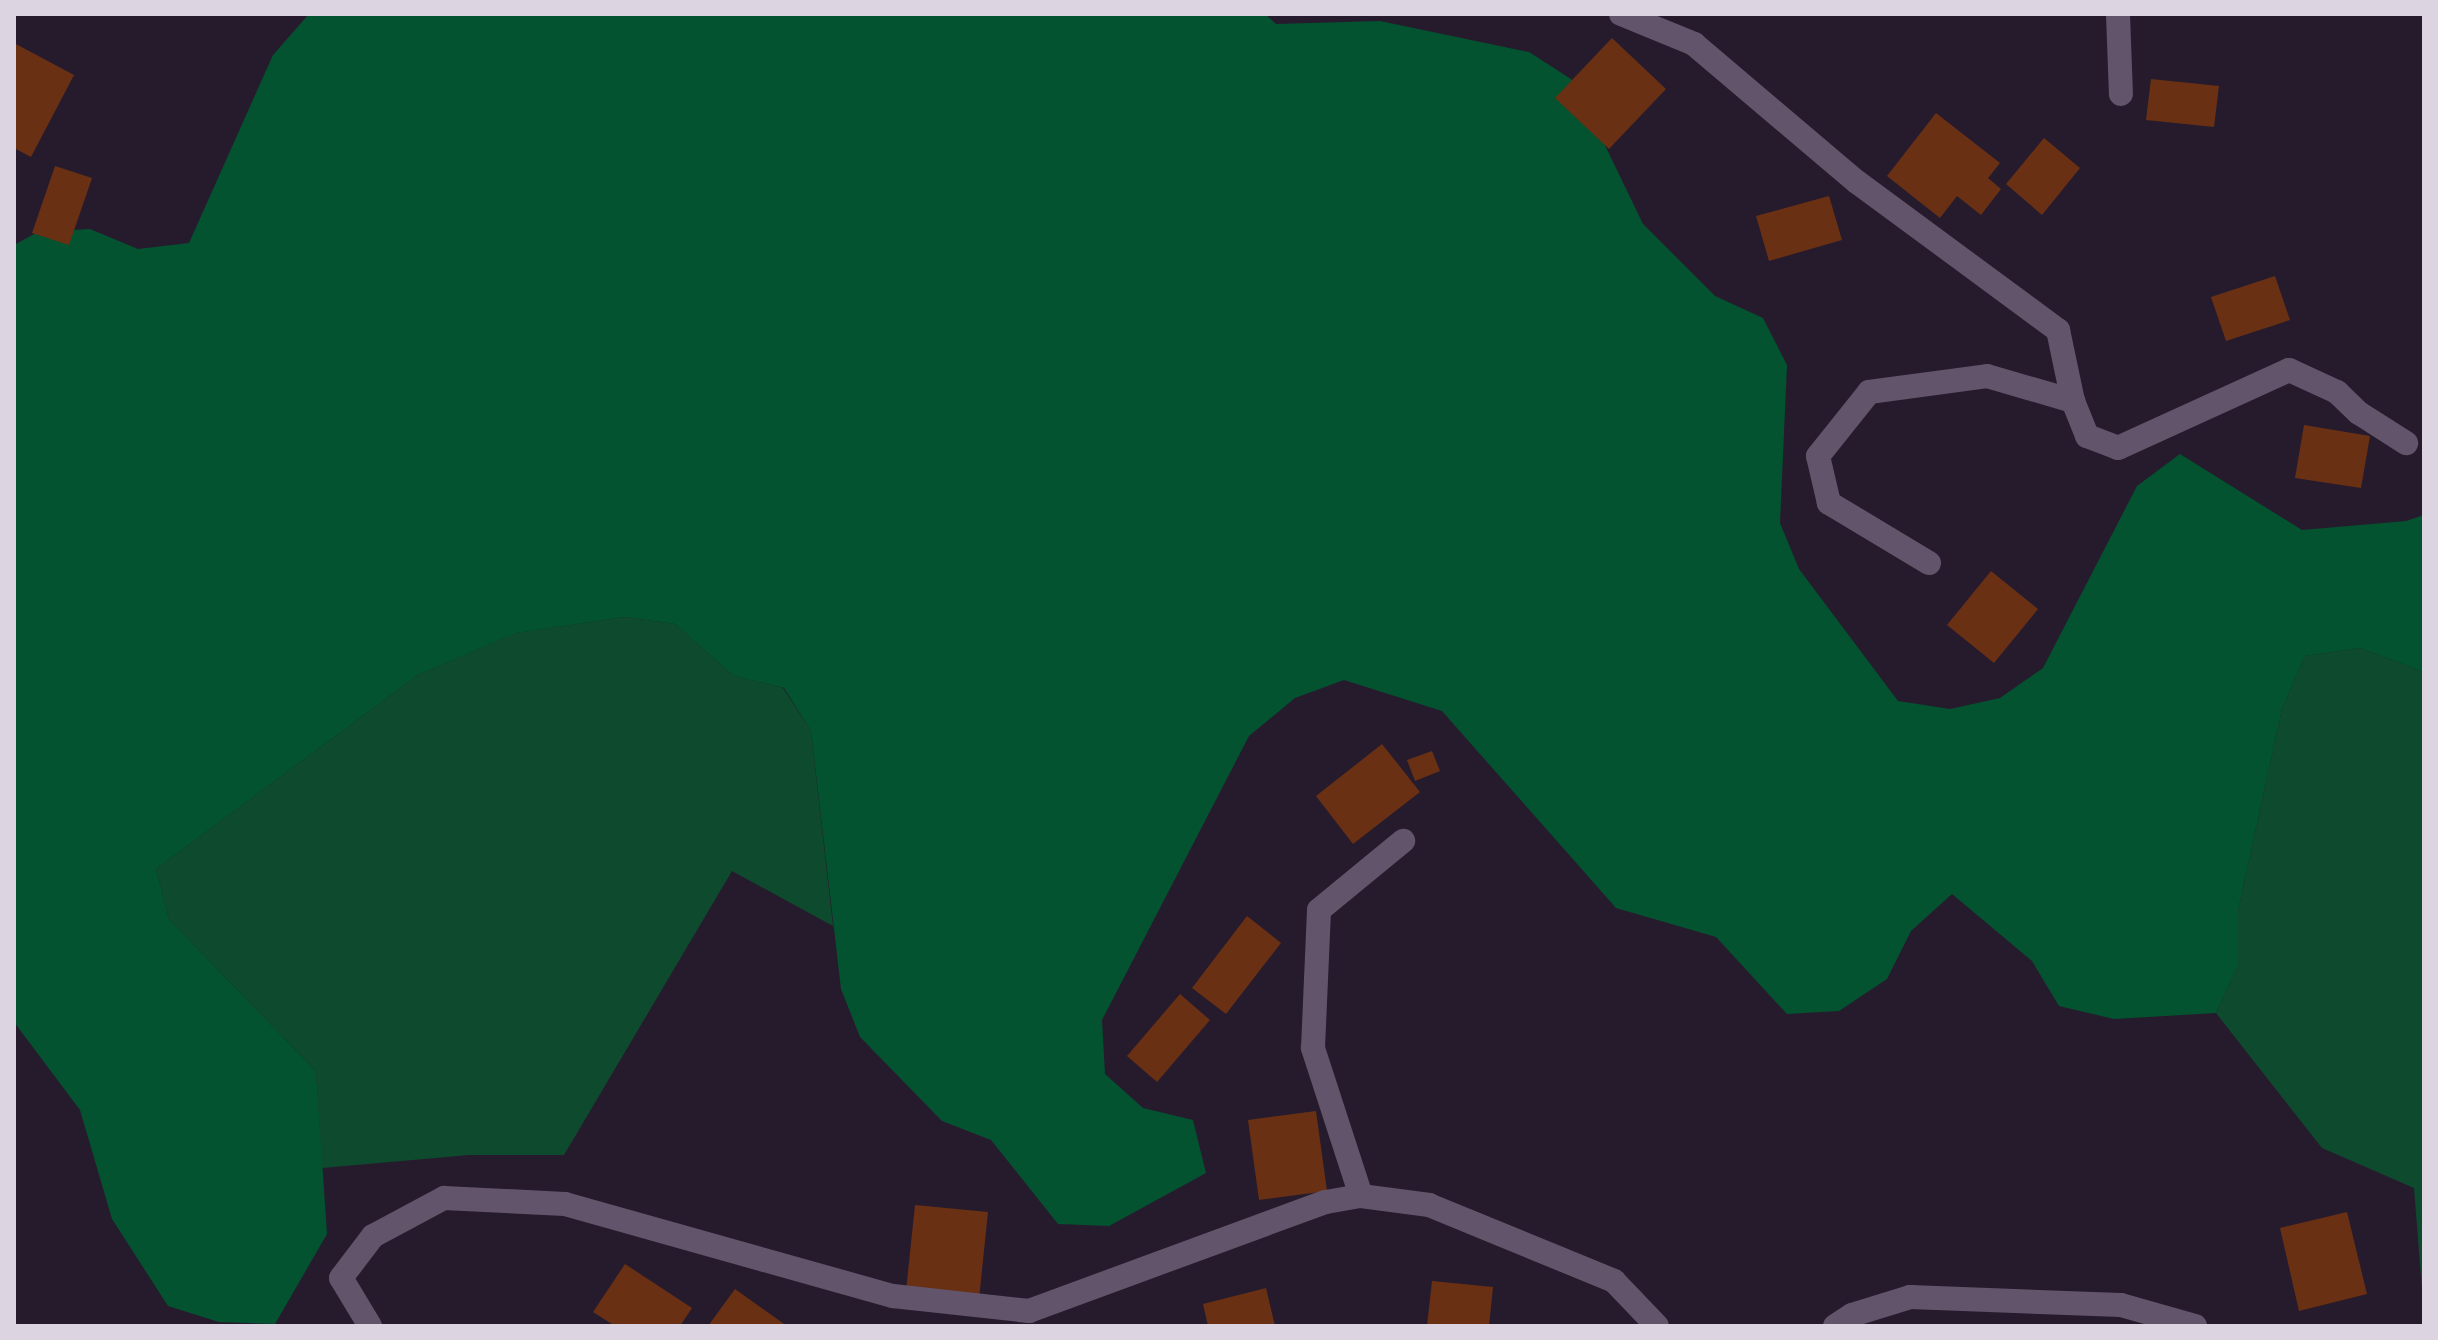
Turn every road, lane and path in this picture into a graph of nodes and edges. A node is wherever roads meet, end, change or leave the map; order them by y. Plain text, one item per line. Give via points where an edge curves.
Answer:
1 (1621, 14) edge
2 (2118, 14) edge
3 (2121, 94) dead end
4 (2073, 401) junction
5 (2406, 443) dead end
6 (1929, 563) dead end
7 (1403, 841) dead end
8 (1361, 1196) junction
9 (2121, 1305) junction
10 (370, 1326) edge
11 (1657, 1326) edge
12 (1835, 1326) edge
13 (2169, 1326) edge
14 (2195, 1326) edge

1 - 4 street via 1694,44 1857,182 2058,330
2 - 3 street
4 - 5 street via 2087,436 2118,448 2289,370 2337,392
4 - 6 street via 1987,376 1869,392 1818,456 1829,503
7 - 8 street via 1319,910 1313,1048
8 - 10 street via 1326,1202 1029,1311 893,1296 565,1204 444,1198 373,1236 341,1278
8 - 11 street via 1429,1205 1614,1281
9 - 12 street via 1910,1297 1852,1315
9 - 13 street
9 - 14 street

